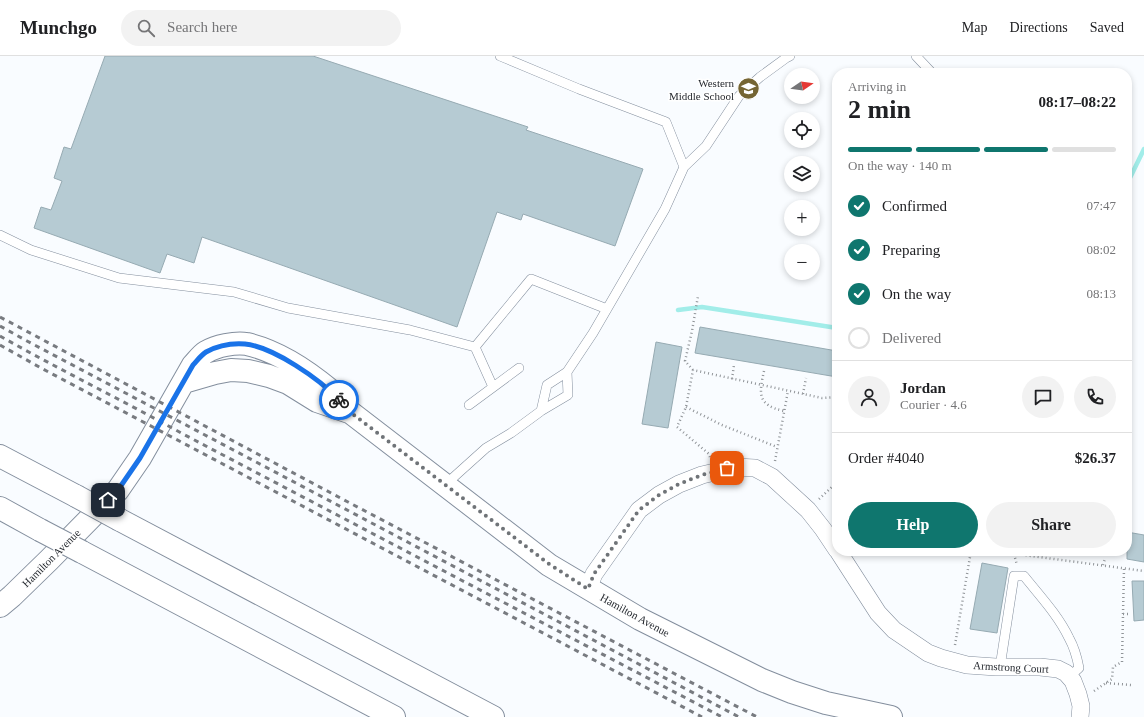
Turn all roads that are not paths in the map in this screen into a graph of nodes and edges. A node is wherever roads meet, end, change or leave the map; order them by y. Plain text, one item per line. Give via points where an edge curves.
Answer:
1 (500, 56) edge
2 (790, 56) edge
3 (916, 56) edge
4 (927, 68) edge
5 (684, 167) junction
6 (0, 235) edge
7 (607, 309) junction
8 (475, 346) junction
9 (519, 368) dead end
10 (567, 372) junction
11 (493, 387) junction
12 (469, 405) dead end
13 (541, 411) junction
14 (0, 456) edge
15 (446, 484) junction
16 (0, 508) edge
17 (832, 542) edge
18 (842, 556) edge
19 (588, 589) junction
20 (6, 601) edge
21 (1000, 667) junction
22 (1070, 677) junction
23 (394, 717) edge
24 (493, 717) edge
25 (891, 717) edge
26 (1080, 717) edge

1 - 5 lane via 666,122
2 - 5 lane via 739,96 706,146
3 - 4 lane
5 - 7 lane via 665,209
6 - 8 lane via 30,250 119,278 234,292 288,308 410,330
7 - 8 lane via 531,279
7 - 10 lane
8 - 11 lane
9 - 11 lane
10 - 13 lane via 547,385
10 - 13 lane via 568,395
11 - 12 lane
13 - 15 lane via 486,448
14 - 24 main road, bridge
15 - 19 main road, Hamilton Avenue via 549,564
15 - 20 main road, Hamilton Avenue via 350,412 330,391 308,374 280,356 246,344 220,346 205,352 193,365 140,458 118,490
16 - 23 main road, bridge
17 - 19 street, Armstrong Court via 808,510 772,477 755,468 736,467 714,471 679,484 639,510 594,574
18 - 21 street, Armstrong Court via 878,613 894,630 928,653 967,665
19 - 25 main road, Hamilton Avenue via 640,619 762,680 826,703
21 - 22 street, Armstrong Court via 1058,669
21 - 22 lane via 1014,576 1024,576 1053,612 1068,637 1079,668
22 - 26 street via 1080,700

